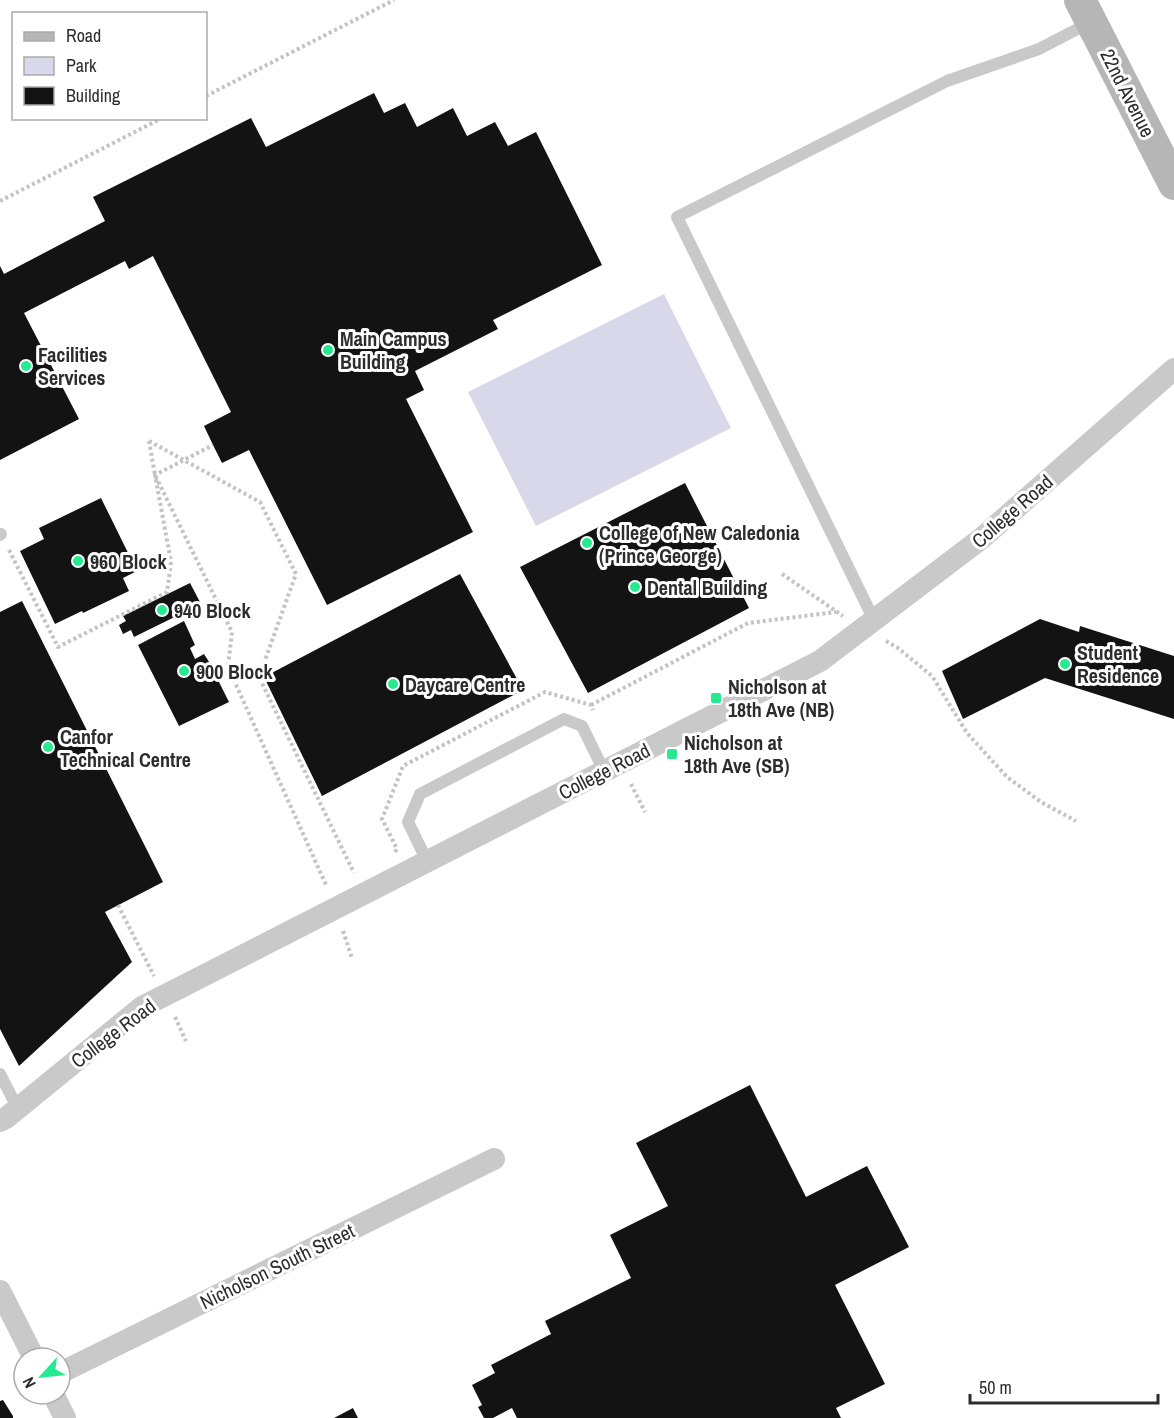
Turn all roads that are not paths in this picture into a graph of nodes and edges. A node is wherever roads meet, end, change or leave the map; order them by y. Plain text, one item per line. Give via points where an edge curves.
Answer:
1 (1084, 6) edge
2 (1174, 184) edge
3 (1174, 369) edge
4 (869, 624) junction
5 (604, 771) junction
6 (427, 861) junction
7 (0, 1074) edge
8 (9, 1115) edge
9 (494, 1159) dead end
10 (0, 1291) edge
11 (28, 1346) edge
12 (72, 1367) edge

1 - 2 street, 22nd Avenue
1 - 4 lane via 1039,49 947,81 677,217
3 - 4 street, College Road via 982,538
4 - 5 street, College Road via 820,661
5 - 6 street, College Road
5 - 6 lane via 582,726 564,719 554,724 420,794 408,822
6 - 8 street, College Road via 142,1006
7 - 8 lane
9 - 12 street, Nicholson South Street
10 - 11 street

